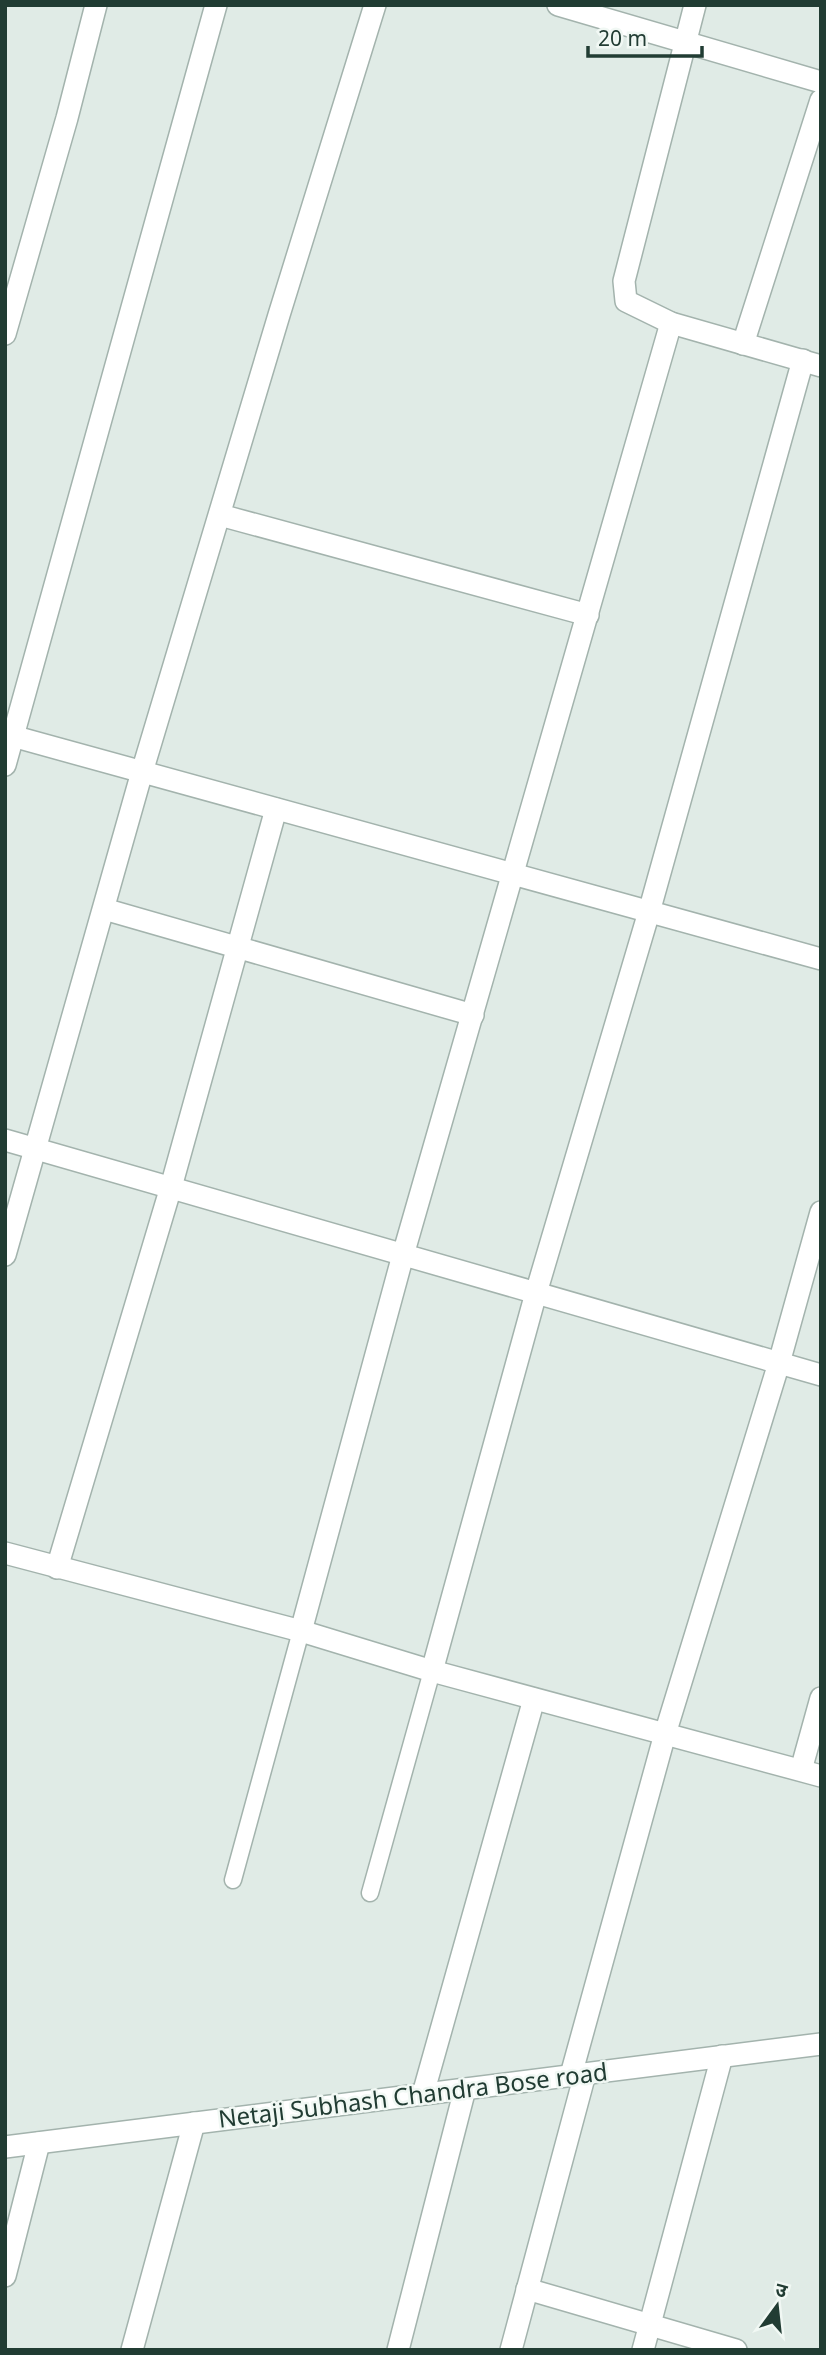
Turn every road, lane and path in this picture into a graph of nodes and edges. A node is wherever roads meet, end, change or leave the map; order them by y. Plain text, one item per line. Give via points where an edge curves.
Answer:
1 (96, 5) edge
2 (216, 5) edge
3 (375, 5) edge
4 (558, 5) edge
5 (695, 5) edge
6 (684, 42) junction
7 (821, 82) edge
8 (821, 100) edge
9 (671, 323) junction
10 (5, 334) edge
11 (743, 344) junction
12 (812, 363) edge
13 (220, 515) junction
14 (588, 615) junction
15 (9, 735) edge
16 (5, 765) edge
17 (142, 772) junction
18 (276, 809) junction
19 (514, 875) junction
20 (104, 909) junction
21 (649, 912) junction
22 (239, 948) junction
23 (821, 959) edge
24 (473, 1015) junction
25 (5, 1140) edge
26 (37, 1149) junction
27 (171, 1187) junction
28 (821, 1212) edge
29 (5, 1255) edge
30 (403, 1255) junction
31 (536, 1293) junction
32 (779, 1363) junction
33 (821, 1375) edge
34 (5, 1553) edge
35 (57, 1568) junction
36 (301, 1630) junction
37 (432, 1671) junction
38 (821, 1698) edge
39 (534, 1699) junction
40 (666, 1734) junction
41 (811, 1773) edge
42 (233, 1880) dead end
43 (370, 1893) dead end
44 (821, 2044) edge
45 (722, 2056) junction
46 (578, 2075) junction
47 (465, 2089) junction
48 (423, 2094) junction
49 (194, 2123) junction
50 (38, 2143) junction
51 (5, 2147) edge
52 (5, 2276) edge
53 (527, 2290) junction
54 (650, 2324) junction
55 (131, 2350) edge
56 (398, 2350) edge
57 (511, 2350) edge
58 (643, 2350) edge
59 (736, 2350) edge

1 - 10 street
2 - 15 street
3 - 13 street
4 - 6 street
5 - 6 street
6 - 7 street
6 - 9 street via 624,281 626,301
8 - 11 street
9 - 11 street
9 - 14 street
11 - 12 street
12 - 21 street
13 - 14 street
13 - 17 street
14 - 19 street
15 - 16 street
15 - 17 street
17 - 18 street
17 - 20 street
18 - 19 street
18 - 22 street
19 - 21 street
19 - 24 street
20 - 22 street
20 - 26 street
21 - 23 street
21 - 31 street
22 - 24 street
22 - 27 street
24 - 30 street
25 - 26 street
26 - 27 street
26 - 29 street
27 - 30 street
27 - 35 street
28 - 32 street
30 - 31 street
30 - 36 street
31 - 32 street
31 - 37 street
32 - 33 street
32 - 40 street
34 - 35 street
35 - 36 street
36 - 37 street
36 - 42 lane
37 - 39 street
37 - 43 lane
38 - 41 street
39 - 40 street
39 - 48 street
40 - 41 street
40 - 46 street
44 - 45 street, Netaji Subhash Chandra Bose road
45 - 46 street, Netaji Subhash Chandra Bose road
45 - 54 street
46 - 47 street, Netaji Subhash Chandra Bose road
46 - 53 street
47 - 48 street, Netaji Subhash Chandra Bose road
47 - 56 street
48 - 49 street, Netaji Subhash Chandra Bose road
49 - 50 street, Netaji Subhash Chandra Bose road
49 - 55 street
50 - 51 street, Netaji Subhash Chandra Bose road
50 - 52 street
53 - 54 street
53 - 57 street
54 - 58 street
54 - 59 street

